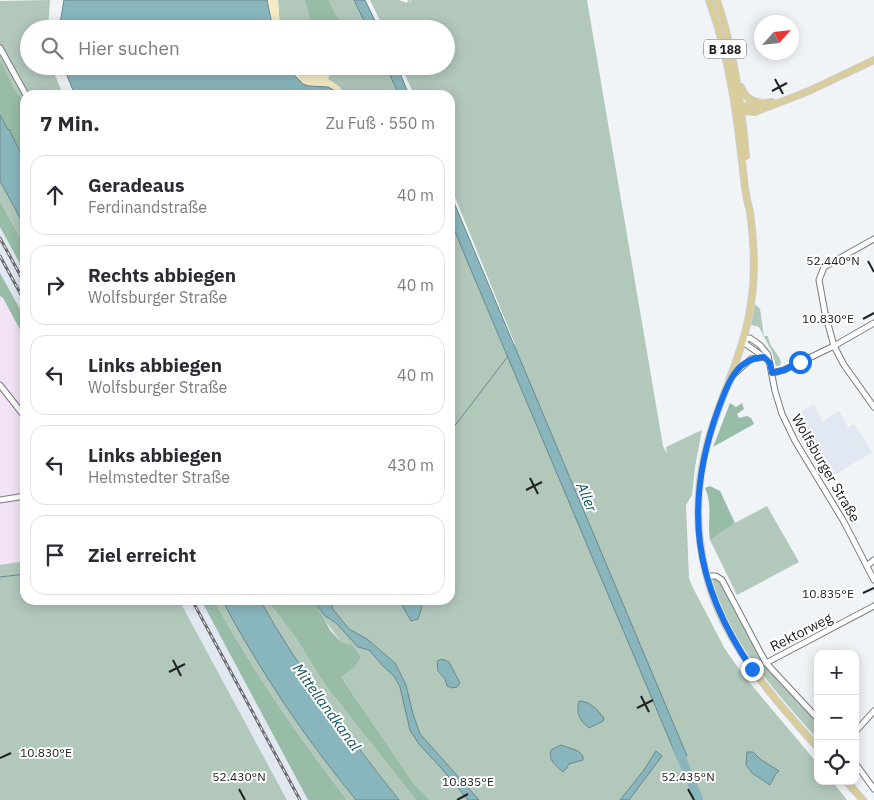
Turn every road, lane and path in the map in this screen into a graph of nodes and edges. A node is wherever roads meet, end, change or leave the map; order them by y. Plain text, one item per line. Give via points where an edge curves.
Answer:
1 (709, 0) edge
2 (717, 0) edge
3 (0, 48) edge
4 (874, 60) edge
5 (738, 81) junction
6 (23, 90) edge
7 (783, 100) junction
8 (767, 102) junction
9 (740, 110) junction
10 (755, 112) junction
11 (744, 132) junction
12 (750, 212) junction
13 (874, 240) edge
14 (874, 323) edge
15 (743, 340) junction
16 (834, 346) junction
17 (764, 357) junction
18 (770, 363) junction
19 (772, 373) junction
20 (730, 377) junction
21 (0, 385) edge
22 (874, 407) edge
23 (20, 411) edge
24 (20, 497) edge
25 (0, 500) edge
26 (874, 560) edge
27 (867, 566) junction
28 (706, 576) junction
29 (874, 580) edge
30 (874, 606) edge
31 (766, 663) junction
32 (874, 711) edge
33 (814, 715) edge
34 (859, 728) edge
35 (814, 743) edge
36 (859, 768) edge
37 (850, 785) edge
38 (874, 789) edge
39 (863, 800) edge

1 - 9 main road, B 188 via 726,55 734,100
2 - 5 main road, B 188
3 - 6 street
4 - 7 main road
5 - 8 main road via 749,99
5 - 9 main road, B 188
7 - 8 main road
7 - 10 main road
8 - 9 main road
9 - 10 main road
9 - 11 main road, B 188
9 - 12 main road
10 - 11 main road
11 - 12 main road, B 188
12 - 15 main road, B 188 via 754,256 751,304
13 - 16 street via 841,256 821,272 819,280 824,313
14 - 16 street
15 - 17 street
15 - 18 street, Wolfsburger Straße via 750,338 760,345
15 - 20 main road, B 188
16 - 19 street
16 - 22 street
17 - 18 street
17 - 20 street via 751,359
18 - 19 street, Wolfsburger Straße
19 - 27 street, Wolfsburger Straße via 778,403 787,425
20 - 28 main road, B 188 via 708,440 699,484 698,525
21 - 23 street
24 - 25 street
26 - 27 street
27 - 29 street, Wolfsburger Straße
28 - 31 street via 722,580
28 - 35 main road, B 188 via 726,627 743,656 772,696
30 - 31 street, Rektorweg
31 - 33 street
32 - 34 street
36 - 38 street
37 - 39 main road

